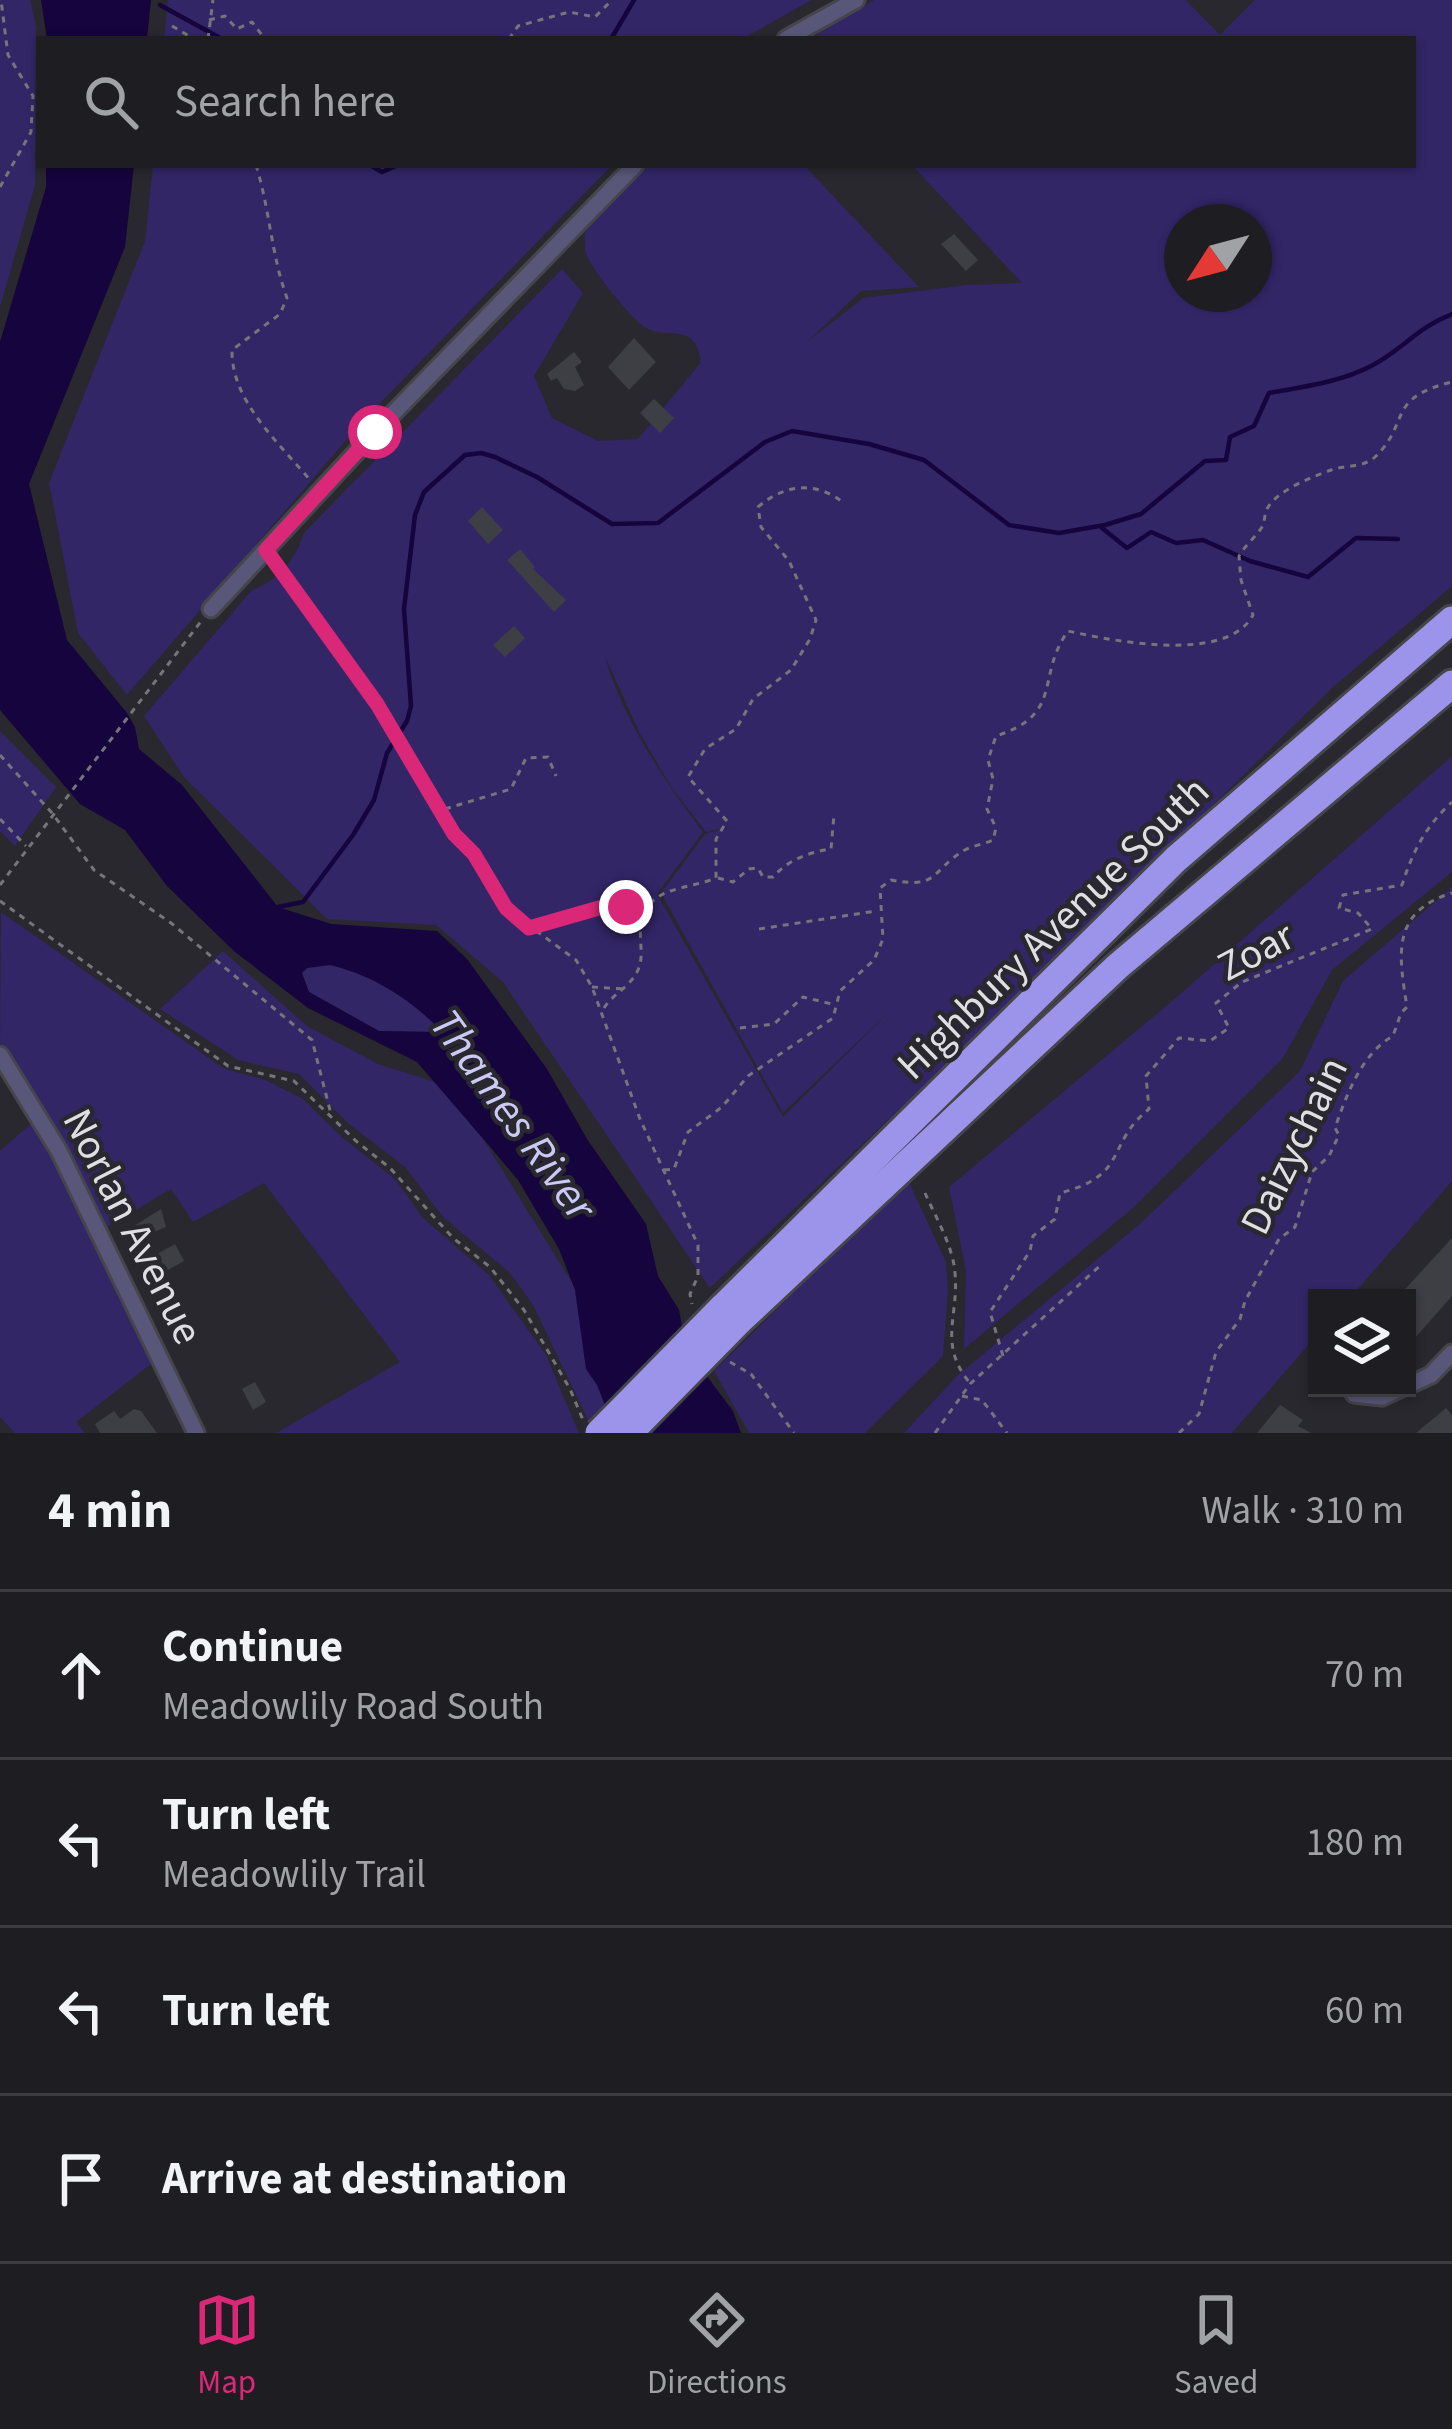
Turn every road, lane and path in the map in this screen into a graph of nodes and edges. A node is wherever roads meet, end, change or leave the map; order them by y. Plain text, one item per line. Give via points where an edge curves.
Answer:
1 (1, 0) edge
2 (213, 0) edge
3 (612, 0) edge
4 (856, 0) edge
5 (209, 20) junction
6 (172, 26) dead end
7 (189, 36) edge
8 (208, 36) edge
9 (263, 36) edge
10 (511, 36) edge
11 (791, 36) edge
12 (257, 168) edge
13 (631, 168) edge
14 (0, 187) edge
15 (1452, 382) edge
16 (320, 491) junction
17 (845, 504) dead end
18 (266, 550) junction
19 (211, 609) joint
20 (1452, 620) edge
21 (1452, 684) edge
22 (0, 755) edge
23 (556, 776) dead end
24 (1452, 802) edge
25 (443, 809) junction
26 (53, 811) junction
27 (834, 815) dead end
28 (0, 819) edge
29 (27, 847) junction
30 (716, 878) junction
31 (0, 885) edge
32 (1452, 893) edge
33 (0, 901) edge
34 (878, 910) junction
35 (642, 917) junction
36 (529, 928) junction
37 (759, 929) dead end
38 (592, 987) junction
39 (625, 989) junction
40 (837, 1006) junction
41 (602, 1012) junction
42 (740, 1028) dead end
43 (0, 1055) edge
44 (332, 1117) junction
45 (664, 1169) junction
46 (925, 1193) dead end
47 (681, 1214) dead end
48 (1102, 1263) dead end
49 (730, 1316) junction
50 (1452, 1353) edge
51 (1003, 1356) junction
52 (1416, 1382) edge
53 (970, 1384) junction
54 (960, 1396) junction
55 (196, 1433) edge
56 (588, 1433) edge
57 (599, 1433) edge
58 (629, 1433) edge
59 (935, 1433) edge
60 (1007, 1433) edge
61 (1179, 1433) edge

1 - 14 path via 8,55 33,96 31,132
2 - 5 path
3 - 10 path via 595,17 569,12 518,26
4 - 11 street
5 - 8 path
5 - 9 path via 225,16 237,29 252,22
6 - 7 path
12 - 16 path via 287,298 280,314 232,350 232,371 243,397
13 - 16 street
15 - 34 path via 1427,388 1400,410 1375,457 1275,499 1239,556 1253,615 1230,636 1209,645 1068,631 1042,707 1020,728 996,736 988,760 992,840 920,885 891,880 880,888
16 - 18 street
17 - 30 path via 827,489 807,488 772,495 758,507 761,527 789,561 816,620 791,670 753,700 736,729 705,749 688,777 727,821 716,839
18 - 19 street
18 - 25 path
19 - 26 path
20 - 49 highway, Highbury Avenue South via 1177,859
21 - 49 highway, Highbury Avenue South via 1118,966
22 - 26 path
23 - 25 path via 548,757 526,758 511,789
24 - 51 path, Zoar via 1413,849 1402,885 1343,895 1339,908 1372,929 1242,982 1216,1003 1229,1028 1210,1041 1179,1038 1146,1076 1149,1109 1134,1120 1104,1174 1060,1193 1054,1219 1033,1236 990,1312
25 - 36 path via 506,908
26 - 29 path
26 - 44 path via 94,870 312,1040
27 - 30 path via 831,849 773,877 758,868 733,882
28 - 29 path
29 - 31 path
30 - 35 path via 670,888
32 - 61 path, Daizychain via 1426,905 1400,938 1407,1007 1346,1096 1339,1135 1312,1172 1295,1227 1256,1277 1216,1352 1199,1414
33 - 44 path via 228,1066 294,1081
34 - 37 path
34 - 40 path via 883,939
35 - 36 path via 606,906
35 - 39 path via 640,964
36 - 38 path via 576,960
38 - 39 path
38 - 41 path
39 - 41 path
40 - 42 path via 803,997 774,1024
40 - 45 path via 833,1018 748,1076 688,1132 674,1169
41 - 45 path
43 - 55 street, Norlan Avenue via 59,1151
44 - 56 path via 490,1267 524,1310
45 - 47 path
46 - 53 path via 956,1272 950,1345
48 - 51 path
49 - 57 highway, bridge
49 - 58 highway, bridge
50 - 52 street
51 - 53 path
53 - 54 path
54 - 59 path
54 - 60 path via 982,1400

